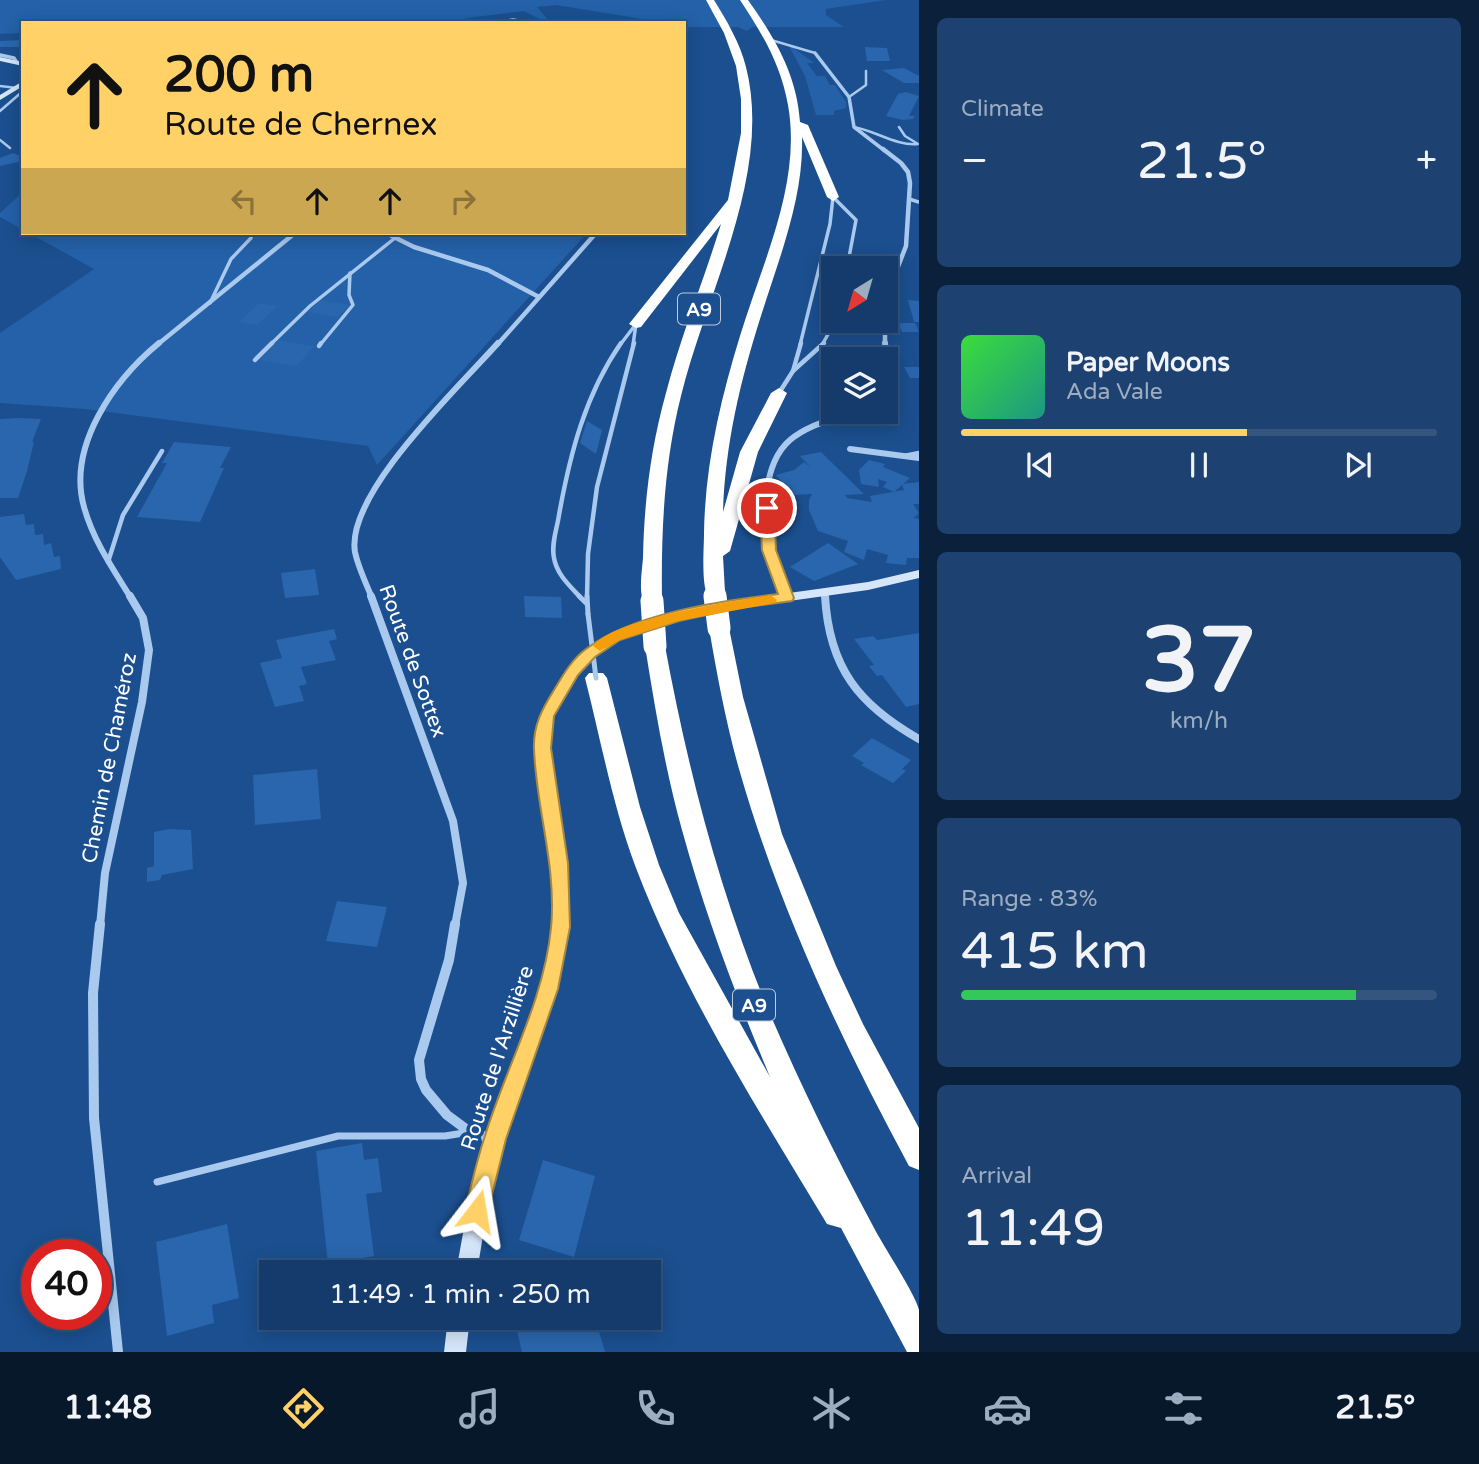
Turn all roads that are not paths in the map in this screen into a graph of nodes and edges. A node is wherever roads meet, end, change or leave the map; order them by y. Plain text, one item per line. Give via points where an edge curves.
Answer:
1 (710, 0) edge
2 (744, 0) edge
3 (770, 38) junction
4 (815, 53) joint
5 (0, 57) edge
6 (19, 63) edge
7 (866, 71) dead end
8 (0, 86) edge
9 (21, 87) edge
10 (849, 97) junction
11 (0, 98) edge
12 (794, 103) junction
13 (0, 111) edge
14 (854, 127) junction
15 (899, 127) dead end
16 (0, 141) edge
17 (10, 148) dead end
18 (737, 195) junction
19 (833, 197) junction
20 (909, 199) junction
21 (919, 202) edge
22 (293, 235) edge
23 (390, 235) edge
24 (594, 235) edge
25 (251, 238) dead end
26 (396, 238) junction
27 (848, 256) edge
28 (898, 267) edge
29 (351, 273) junction
30 (539, 297) junction
31 (210, 303) junction
32 (636, 324) junction
33 (830, 333) edge
34 (319, 346) dead end
35 (255, 360) dead end
36 (793, 370) junction
37 (779, 393) joint
38 (822, 424) edge
39 (850, 449) dead end
40 (162, 451) dead end
41 (919, 455) edge
42 (108, 562) junction
43 (919, 575) edge
44 (714, 584) junction
45 (825, 593) junction
46 (787, 598) junction
47 (587, 604) junction
48 (588, 614) joint
49 (596, 678) joint
50 (919, 739) edge
51 (470, 1132) junction
52 (495, 1139) junction
53 (919, 1156) edge
54 (158, 1182) dead end
55 (468, 1260) edge
56 (888, 1287) junction
57 (457, 1330) edge
58 (919, 1340) edge
59 (118, 1352) edge
60 (454, 1352) edge

1 - 18 highway, A9 via 742,70 747,103 747,143
2 - 3 highway, A9
3 - 4 lane
3 - 12 highway, A9
4 - 10 street
5 - 6 street
7 - 10 lane via 866,85
8 - 9 lane
9 - 11 street
9 - 13 lane
10 - 14 street
12 - 19 highway
12 - 44 highway, A9 via 797,141 792,189 722,435 714,497
14 - 15 lane via 904,145 918,144
14 - 20 street via 908,172
16 - 17 lane
18 - 32 highway
18 - 56 highway, A9, bridge via 687,347 666,426 654,503 652,601 662,700 687,813 726,936 818,1149
19 - 27 lane via 856,220
19 - 36 lane via 828,236
20 - 21 lane
20 - 28 street via 906,246
22 - 31 street, Chemin de Chaméroz
23 - 26 street
24 - 30 street, Route de Sottex
25 - 31 lane via 230,258
26 - 29 lane
26 - 30 street via 488,270
29 - 34 lane via 353,305
29 - 35 lane
30 - 51 street, Route de Sottex via 391,464 374,486 354,533 355,552 453,821 463,883 459,915 419,1067 436,1104
31 - 42 street, Chemin de Chaméroz via 148,352 90,430 80,468 83,505
32 - 47 lane via 596,496
32 - 47 lane via 592,391 562,494 554,558 559,572
33 - 36 lane
36 - 37 lane
37 - 44 highway via 749,452
38 - 46 street via 780,450 771,474 769,550
39 - 41 street
40 - 42 lane via 124,515
42 - 59 street, Chemin de Chaméroz via 143,618 149,650 105,873 93,993 94,1118
43 - 45 street, Route de l'Arzillière
44 - 53 highway, A9, bridge via 746,754 774,842 848,1020
45 - 46 street, Route de l'Arzillière
45 - 50 street via 838,664 871,708
46 - 52 street, Route de l'Arzillière via 675,617 615,637 572,672 546,716 542,748 559,863 561,927 548,989
47 - 48 lane
48 - 49 lane, bridge
49 - 56 highway via 628,807 667,914 742,1057 814,1178
51 - 52 street, Route de Sottex
51 - 54 lane via 338,1136
52 - 55 street, Route de l'Arzillière
56 - 58 highway, A9
57 - 60 street

